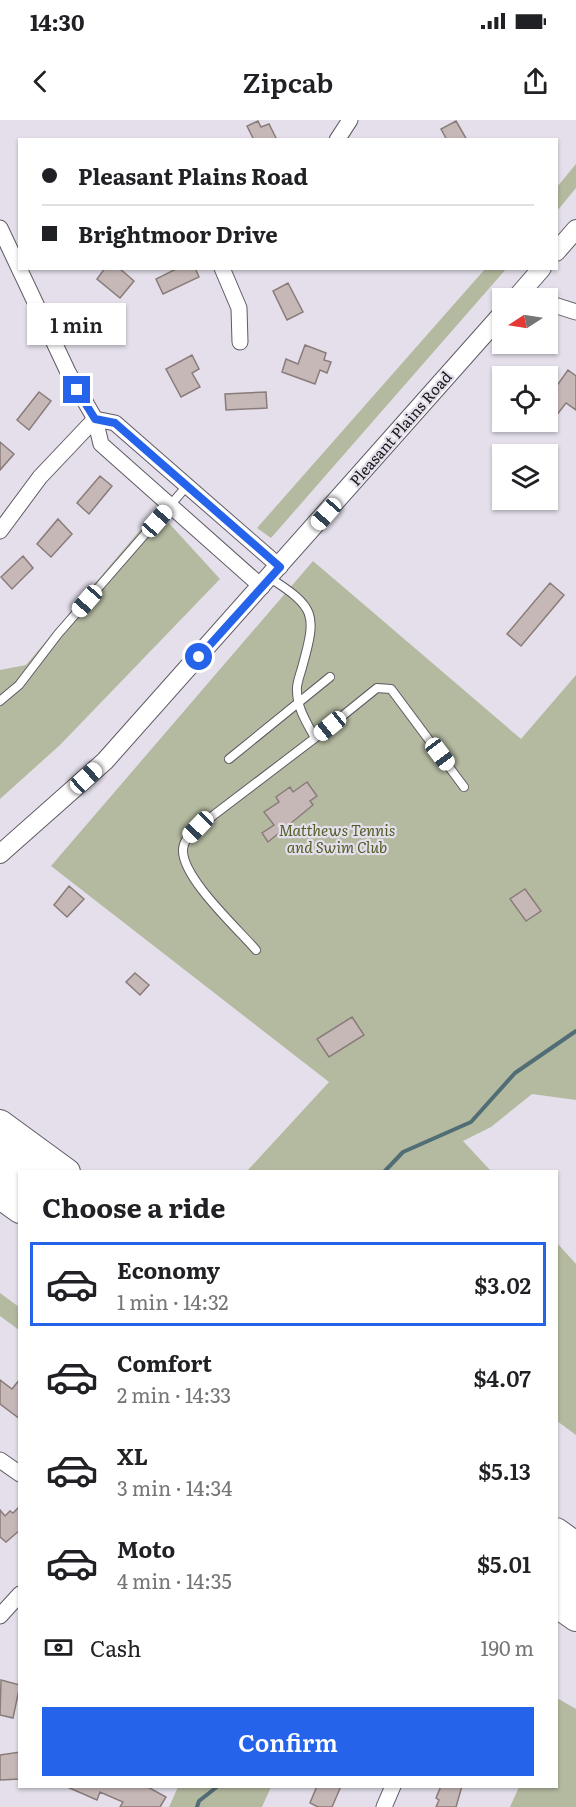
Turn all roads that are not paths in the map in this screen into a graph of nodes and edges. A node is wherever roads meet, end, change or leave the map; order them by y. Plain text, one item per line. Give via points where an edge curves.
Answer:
1 (350, 120) edge
2 (342, 138) edge
3 (0, 228) edge
4 (576, 230) edge
5 (558, 250) edge
6 (18, 266) edge
7 (20, 270) edge
8 (223, 270) edge
9 (541, 270) edge
10 (529, 288) edge
11 (558, 306) edge
12 (576, 312) edge
13 (492, 325) edge
14 (240, 342) dead end
15 (95, 419) junction
16 (186, 487) junction
17 (170, 505) junction
18 (0, 531) edge
19 (271, 577) junction
20 (330, 677) dead end
21 (0, 701) edge
22 (298, 705) junction
23 (315, 738) junction
24 (230, 759) dead end
25 (464, 787) dead end
26 (0, 854) edge
27 (256, 950) dead end
28 (0, 1122) edge
29 (0, 1146) edge
30 (0, 1169) edge
31 (33, 1170) edge
32 (64, 1170) edge
33 (18, 1182) edge
34 (0, 1196) edge
35 (18, 1209) edge
36 (0, 1460) edge
37 (18, 1473) edge
38 (558, 1532) edge
39 (576, 1545) edge
40 (558, 1556) edge
41 (576, 1569) edge
42 (558, 1582) edge
43 (576, 1595) edge
44 (18, 1596) edge
45 (558, 1605) edge
46 (0, 1616) edge
47 (576, 1618) edge
48 (392, 1788) edge
49 (384, 1807) edge

1 - 2 street
3 - 6 street
4 - 5 street
7 - 15 street via 86,408
8 - 14 street via 239,309
9 - 10 street
11 - 12 street
13 - 19 street, Pleasant Plains Road
15 - 16 street via 115,423
15 - 17 street via 101,444
15 - 18 street via 48,468
16 - 17 lane
16 - 19 street
17 - 19 street
17 - 21 lane via 19,685
19 - 22 lane via 299,596 310,614 312,631 296,689
19 - 26 street, Pleasant Plains Road via 105,761
20 - 22 lane
22 - 23 lane
22 - 24 lane
23 - 25 lane via 376,688 391,689
23 - 27 lane via 185,840 187,868
28 - 32 highway
29 - 31 highway
30 - 33 highway
34 - 35 highway
36 - 37 street
38 - 39 highway
40 - 41 highway
42 - 43 highway
44 - 46 street
45 - 47 highway
48 - 49 street

